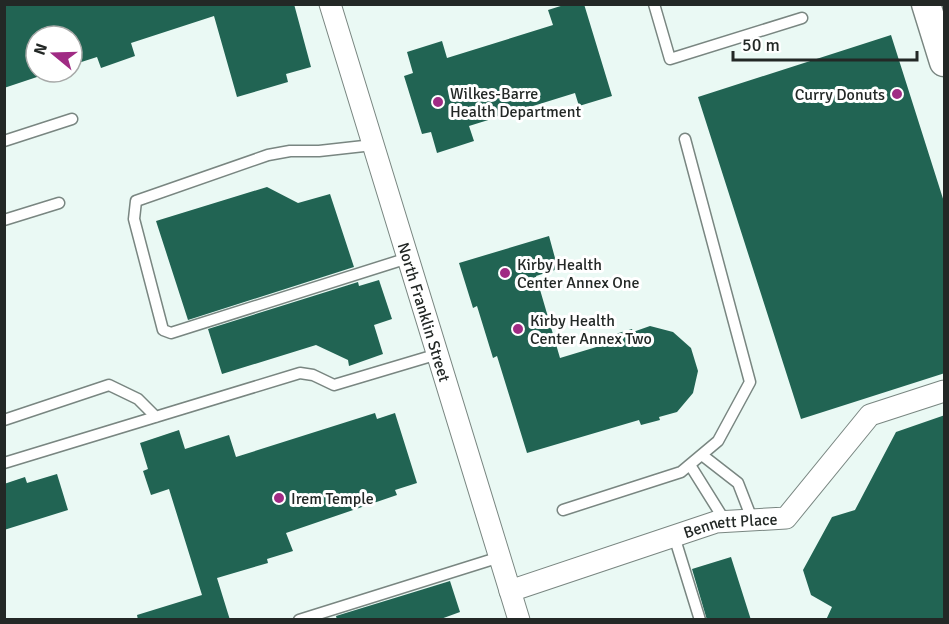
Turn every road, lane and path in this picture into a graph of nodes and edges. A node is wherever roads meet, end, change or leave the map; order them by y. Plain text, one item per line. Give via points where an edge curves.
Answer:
1 (330, 4) edge
2 (654, 4) edge
3 (931, 10) edge
4 (802, 18) dead end
5 (945, 63) edge
6 (72, 119) dead end
7 (685, 139) dead end
8 (4, 141) edge
9 (373, 145) junction
10 (59, 203) dead end
11 (4, 220) edge
12 (408, 258) junction
13 (438, 354) junction
14 (945, 391) edge
15 (156, 417) junction
16 (4, 420) edge
17 (702, 455) junction
18 (4, 463) edge
19 (690, 465) junction
20 (563, 510) dead end
21 (752, 519) junction
22 (725, 521) junction
23 (674, 536) junction
24 (500, 558) junction
25 (510, 591) junction
26 (299, 620) edge
27 (519, 620) edge
28 (700, 620) edge

1 - 9 street, North Franklin Street
2 - 4 lane via 670,59
3 - 5 street
6 - 8 lane
7 - 17 lane via 750,382 718,441
9 - 12 street, North Franklin Street
9 - 12 lane via 268,155 136,201 134,219 163,330 171,333
10 - 11 lane
12 - 13 street, North Franklin Street
13 - 15 lane via 334,386 314,375 300,373
13 - 24 street, North Franklin Street
14 - 21 street, Bennett Place via 870,415 786,518
15 - 16 lane via 138,399 109,385
15 - 18 lane
17 - 19 lane
17 - 21 lane via 738,483
19 - 20 lane via 681,472
19 - 22 lane
21 - 22 street, Bennett Place
22 - 23 street, Bennett Place
23 - 25 street, Bennett Place
23 - 28 lane
24 - 25 street, North Franklin Street
24 - 26 lane
25 - 27 street, North Franklin Street

